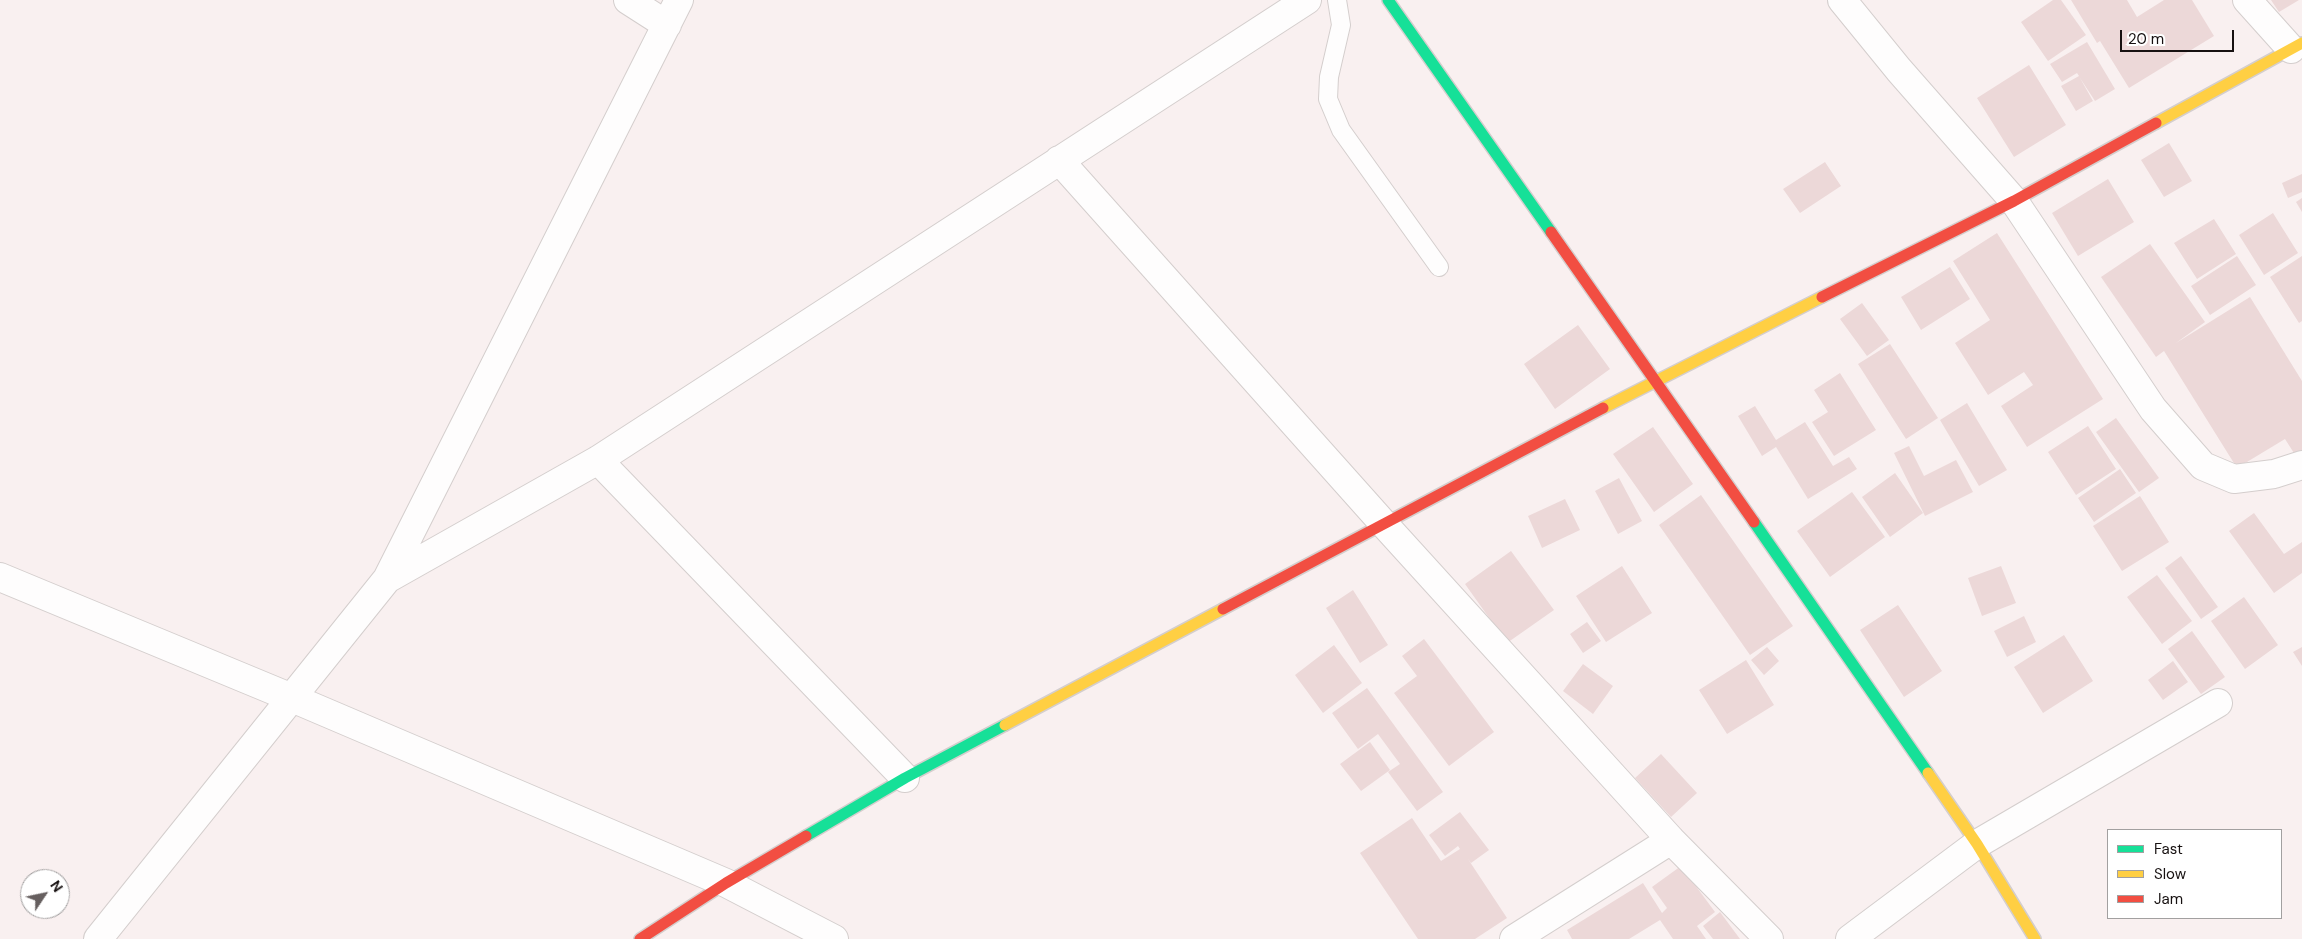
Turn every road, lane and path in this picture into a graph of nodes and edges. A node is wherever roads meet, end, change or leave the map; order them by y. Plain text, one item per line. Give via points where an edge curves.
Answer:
1 (628, 0) edge
2 (679, 0) edge
3 (1307, 0) edge
4 (1337, 0) edge
5 (1388, 0) edge
6 (1842, 0) edge
7 (2247, 0) edge
8 (667, 25) junction
9 (2296, 46) edge
10 (1059, 160) junction
11 (2014, 201) junction
12 (1439, 267) dead end
13 (1656, 380) junction
14 (598, 460) junction
15 (2302, 465) edge
16 (1384, 524) junction
17 (0, 577) edge
18 (388, 579) junction
19 (292, 698) junction
20 (2218, 703) dead end
21 (904, 778) junction
22 (1672, 840) junction
23 (1977, 844) junction
24 (726, 884) junction
25 (98, 939) edge
26 (640, 939) edge
27 (834, 939) edge
28 (1514, 939) edge
29 (1769, 939) edge
30 (1850, 939) edge
31 (2034, 939) edge

1 - 8 street
2 - 8 street
3 - 10 street
4 - 12 lane via 1341,25 1329,77 1328,99 1341,130
5 - 13 street
6 - 11 street
7 - 9 street
8 - 18 street
9 - 11 street
10 - 14 street
10 - 16 street
11 - 13 street
11 - 15 street via 2154,409 2203,466 2234,479 2274,474
13 - 16 street
13 - 23 street
14 - 18 street
14 - 21 street
16 - 21 street
16 - 22 street
17 - 19 street
18 - 19 street
19 - 24 street
19 - 25 street
20 - 23 street
21 - 24 street
22 - 28 street
22 - 29 street
23 - 30 street
23 - 31 street
24 - 26 street
24 - 27 street

